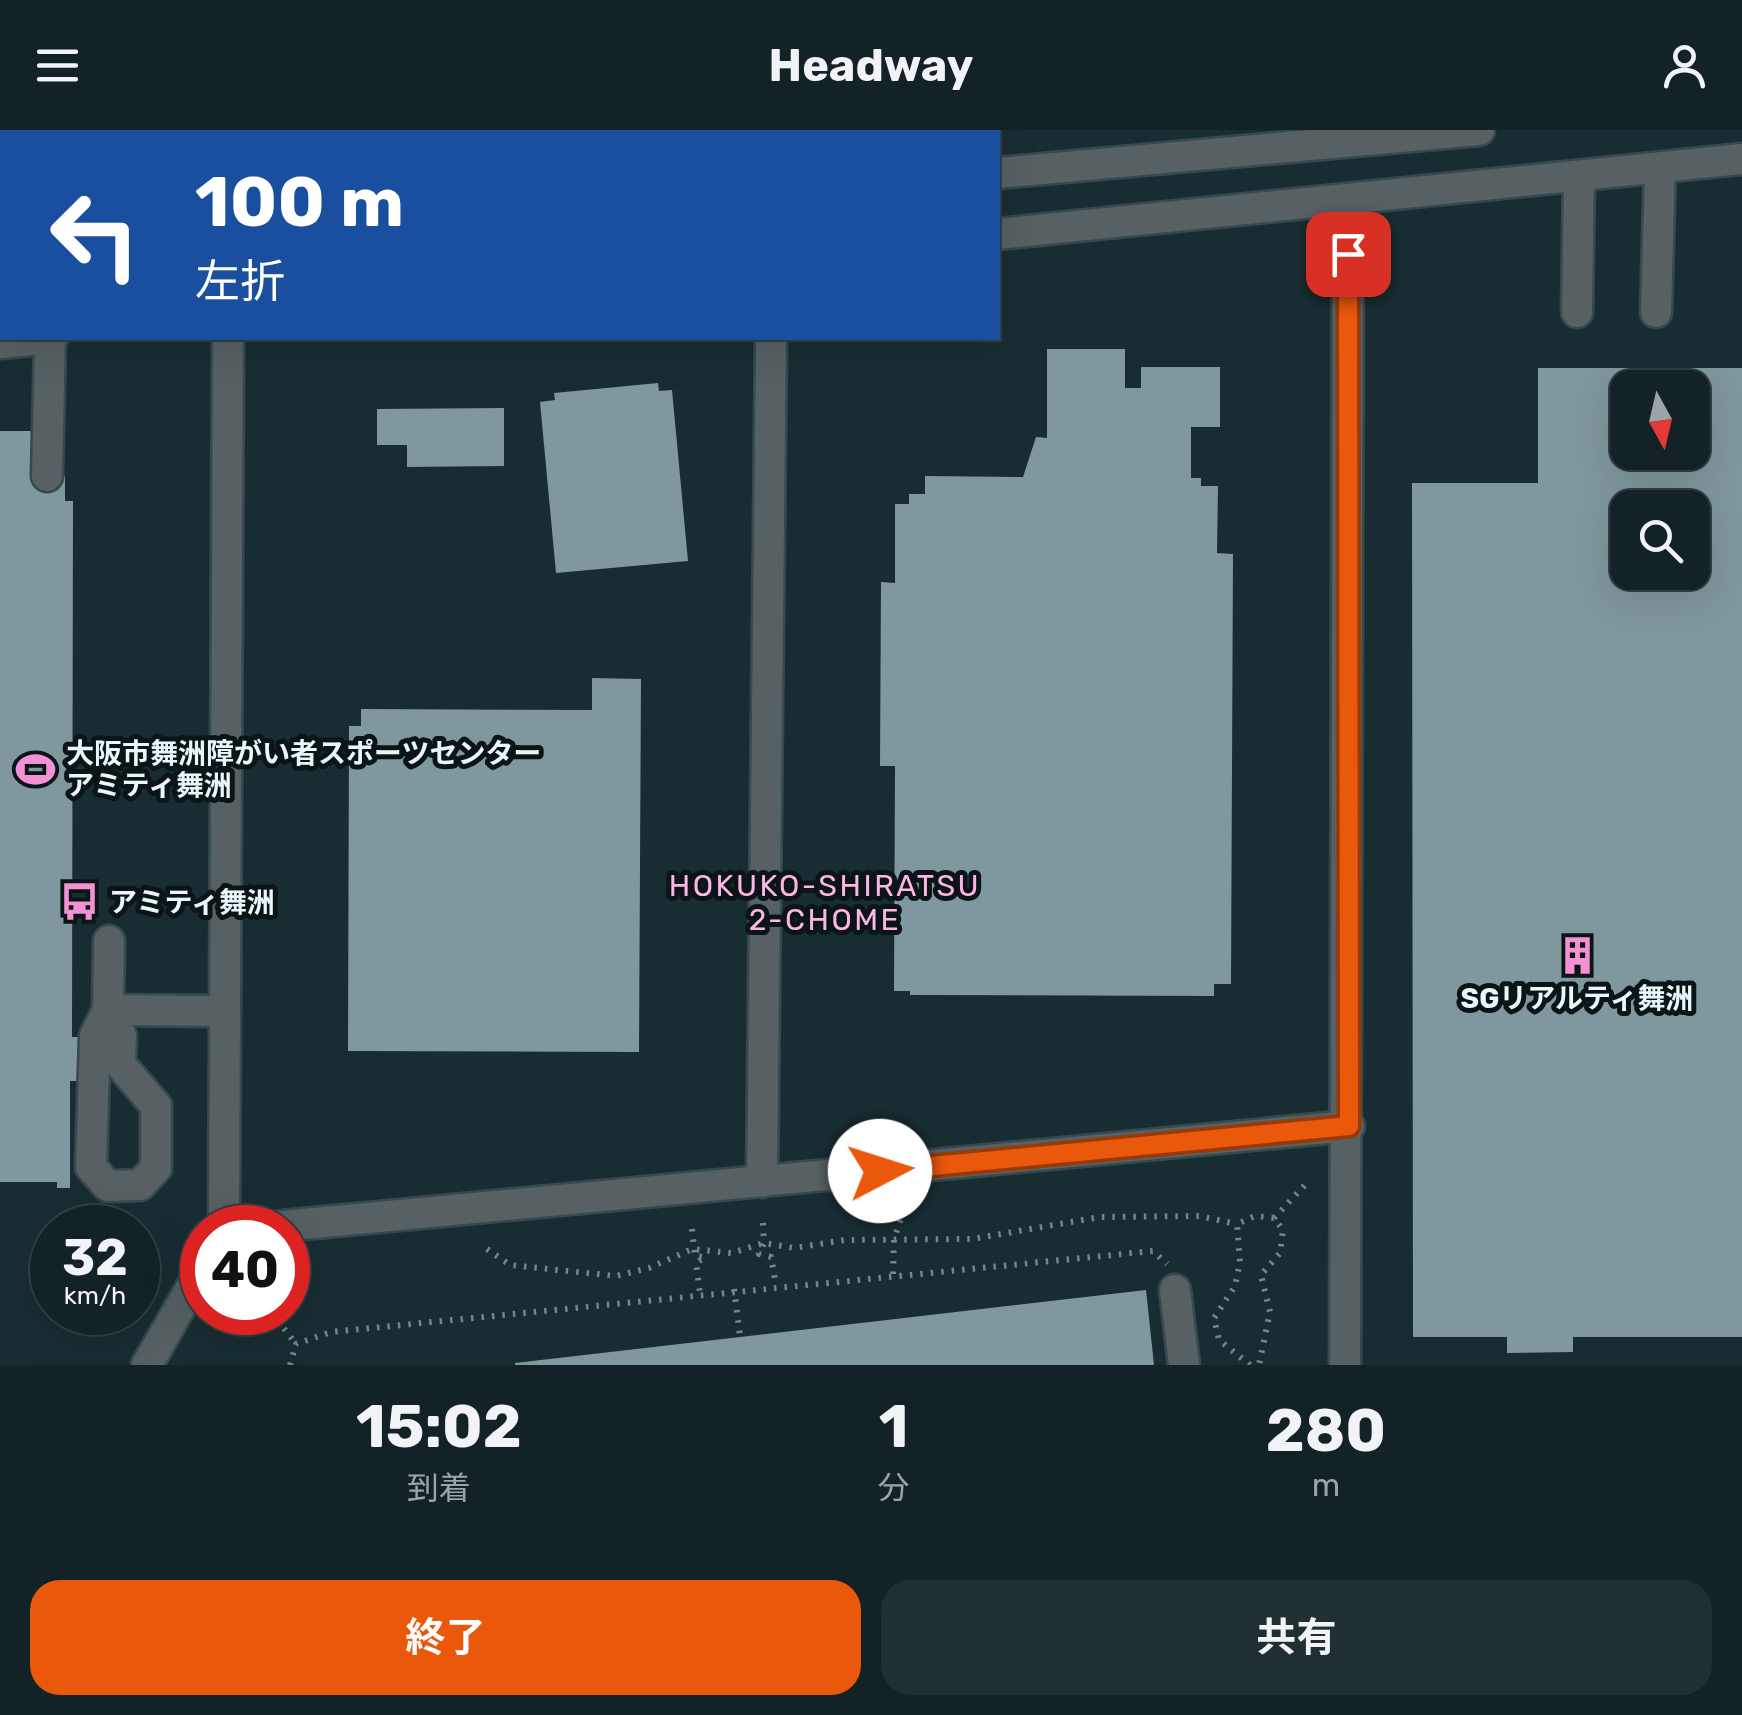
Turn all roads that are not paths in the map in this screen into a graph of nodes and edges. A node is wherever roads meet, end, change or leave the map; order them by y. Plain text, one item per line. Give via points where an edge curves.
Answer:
1 (1479, 130) edge
2 (1742, 159) edge
3 (1660, 168) junction
4 (1000, 173) edge
5 (1579, 176) junction
6 (1348, 202) junction
7 (1000, 234) edge
8 (1577, 312) dead end
9 (1656, 312) dead end
10 (26, 340) edge
11 (51, 340) edge
12 (228, 340) edge
13 (771, 340) edge
14 (0, 342) edge
15 (47, 476) dead end
16 (110, 942) dead end
17 (108, 1010) junction
18 (224, 1011) junction
19 (1349, 1126) junction
20 (762, 1182) junction
21 (224, 1205) edge
22 (310, 1224) edge
23 (1175, 1290) road end
24 (180, 1306) edge
25 (146, 1365) edge
26 (1184, 1365) edge
27 (1346, 1365) edge

1 - 4 street
2 - 3 street
3 - 5 street
3 - 9 street
5 - 6 street
5 - 8 street
6 - 7 street
6 - 19 street
10 - 14 street
11 - 15 street
12 - 18 street
13 - 20 street
16 - 17 street
17 - 17 street via 121,1036 120,1064 156,1106 156,1168 140,1185 108,1186 91,1167 95,1036
17 - 18 street
18 - 21 street
19 - 20 street
19 - 27 street
20 - 22 street
23 - 26 street
24 - 25 street

